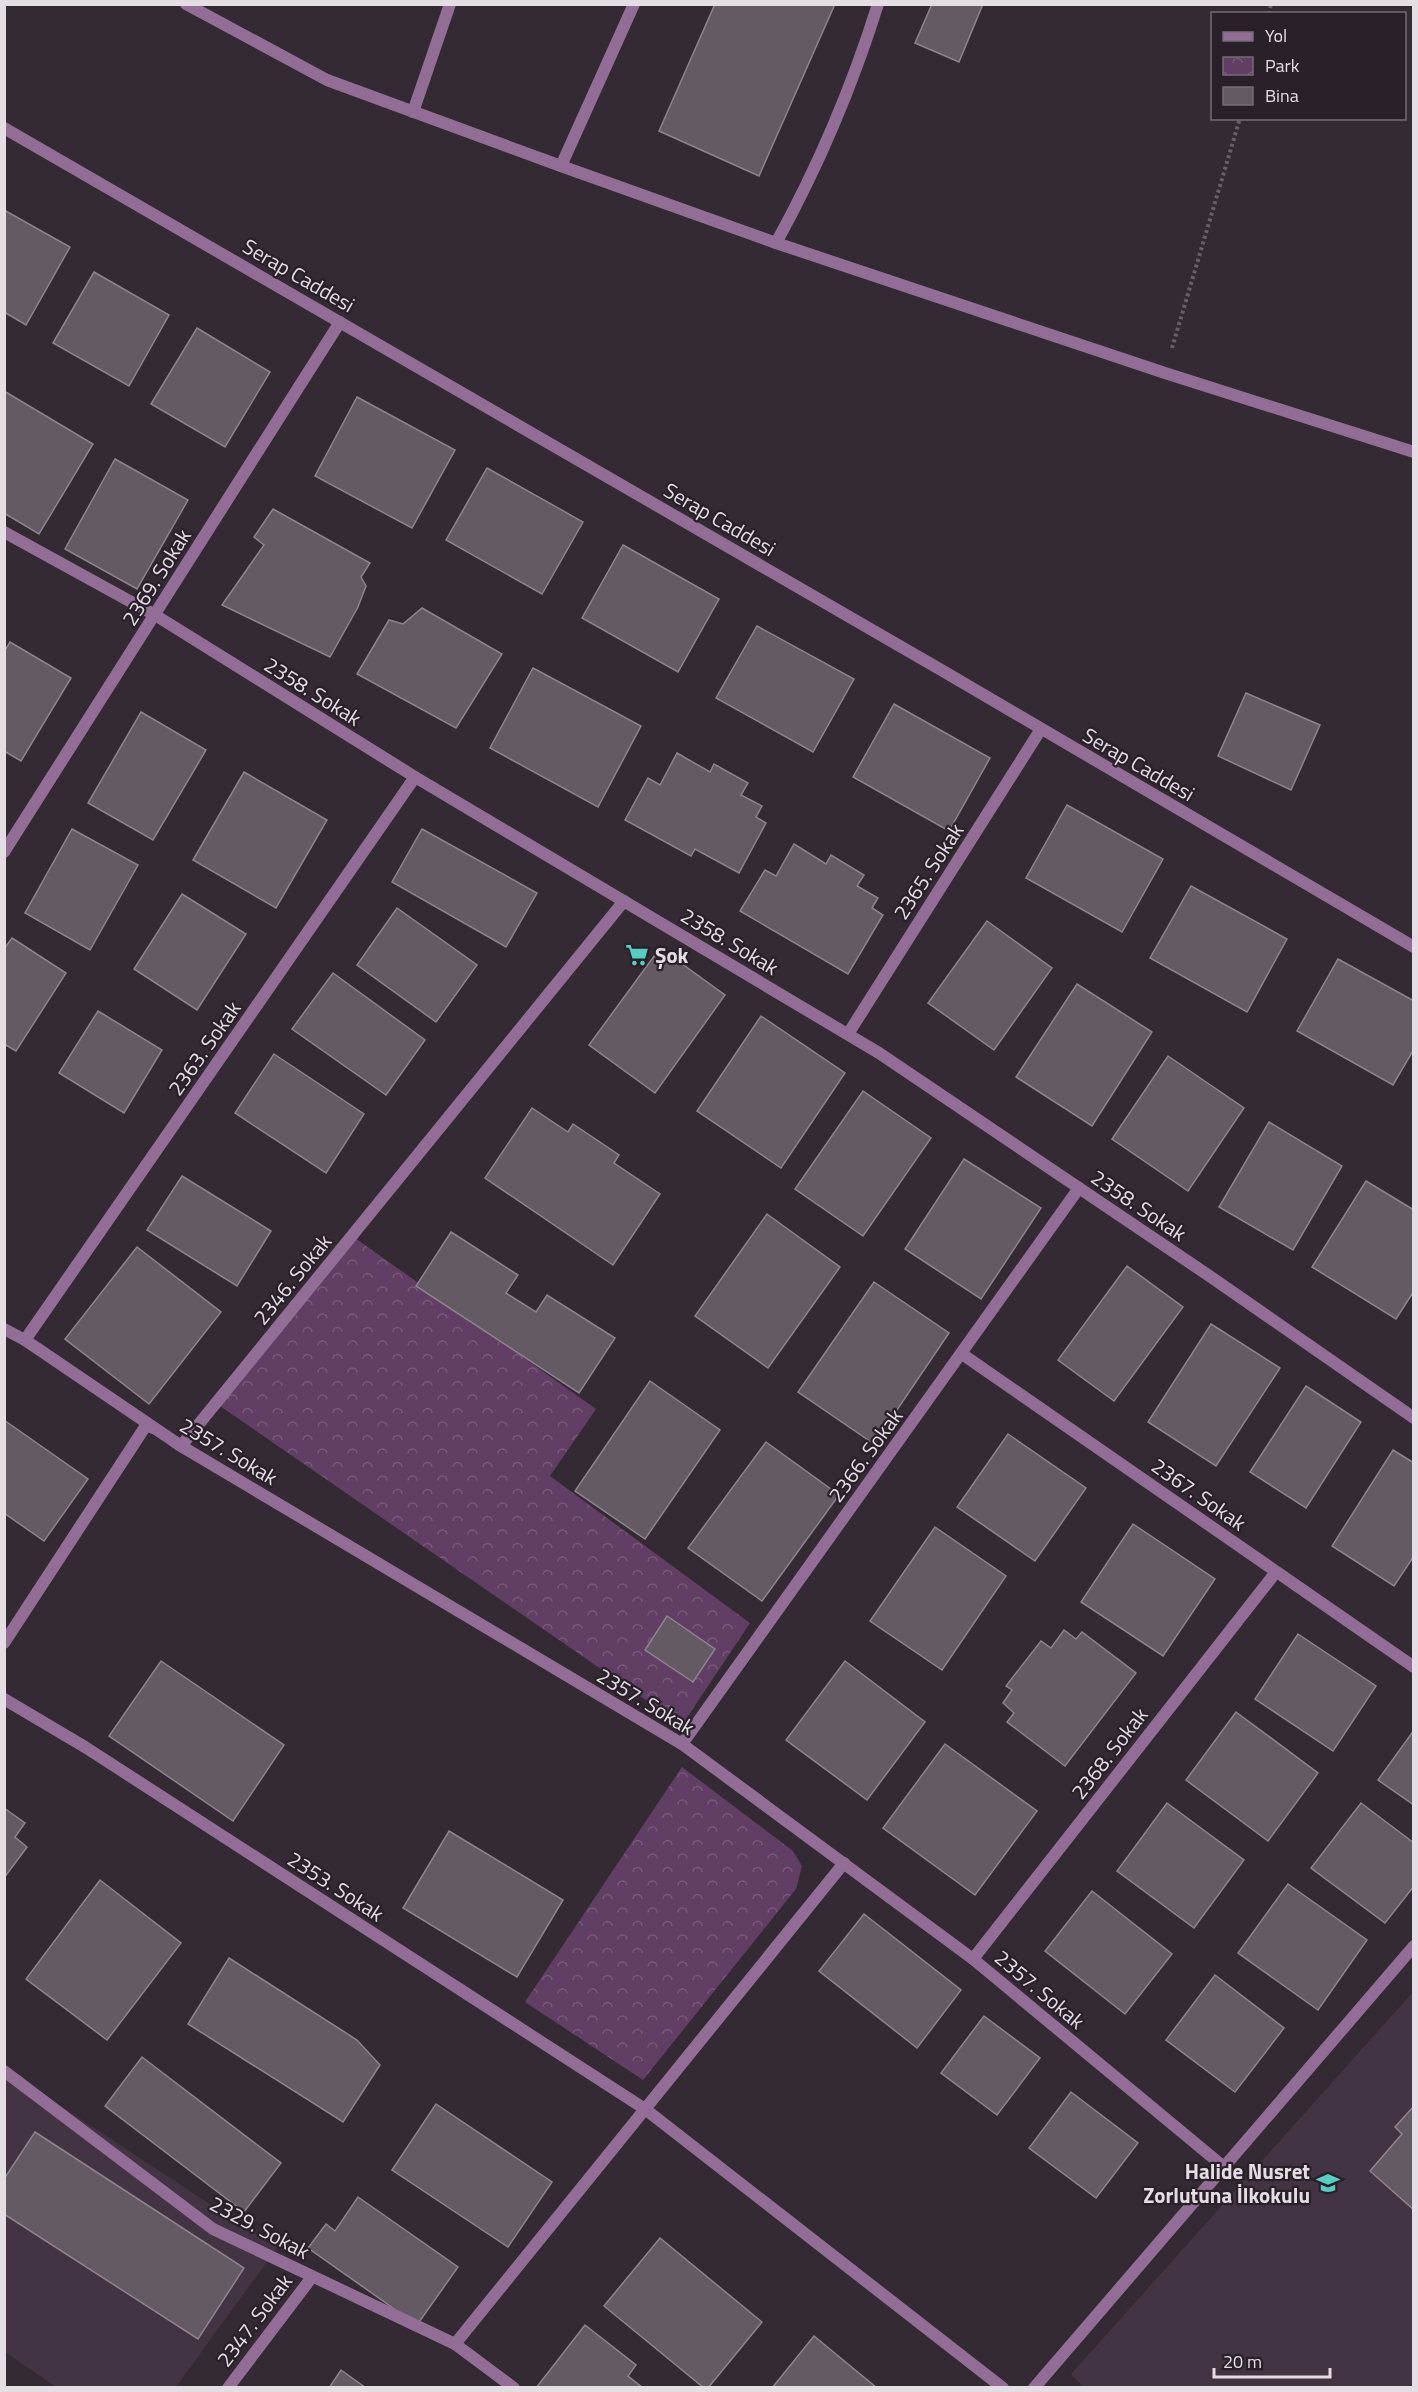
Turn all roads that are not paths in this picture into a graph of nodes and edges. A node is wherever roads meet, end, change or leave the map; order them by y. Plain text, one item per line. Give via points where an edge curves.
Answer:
1 (186, 4) edge
2 (450, 4) edge
3 (634, 4) edge
4 (878, 4) edge
5 (413, 111) junction
6 (4, 128) edge
7 (561, 166) junction
8 (776, 243) junction
9 (340, 322) junction
10 (1413, 452) edge
11 (4, 532) edge
12 (155, 615) junction
13 (1041, 729) junction
14 (415, 777) junction
15 (4, 852) edge
16 (624, 901) junction
17 (1413, 947) edge
18 (848, 1034) junction
19 (1079, 1188) junction
20 (4, 1329) edge
21 (25, 1340) junction
22 (962, 1354) junction
23 (1413, 1418) edge
24 (181, 1446) junction
25 (1276, 1572) junction
26 (4, 1643) edge
27 (1413, 1667) edge
28 (4, 1699) edge
29 (682, 1744) junction
30 (844, 1863) junction
31 (1413, 1946) edge
32 (973, 1959) junction
33 (4, 2071) edge
34 (645, 2109) junction
35 (1224, 2167) junction
36 (312, 2277) junction
37 (455, 2344) junction
38 (228, 2388) edge
39 (514, 2388) edge
40 (1003, 2388) edge
41 (1035, 2388) edge

1 - 5 street via 327,80
2 - 5 street
3 - 7 street
4 - 8 street via 861,60 804,193
5 - 7 street
6 - 9 street, Serap Caddesi
7 - 8 street
8 - 10 street
9 - 12 street, 2369. Sokak
9 - 13 street, Serap Caddesi
11 - 12 street, 2358. Sokak
12 - 14 street, 2358. Sokak
12 - 15 street, 2369. Sokak
13 - 17 street, Serap Caddesi
13 - 18 street, 2365. Sokak
14 - 16 street, 2358. Sokak
14 - 21 street, 2363. Sokak
16 - 18 street, 2358. Sokak
16 - 24 street, 2346. Sokak
18 - 19 street, 2358. Sokak
19 - 22 street, 2366. Sokak
19 - 23 street, 2358. Sokak
20 - 21 street, 2357. Sokak
21 - 24 street, 2357. Sokak
22 - 25 street, 2367. Sokak
22 - 29 street, 2366. Sokak
24 - 26 street via 147,1424
24 - 29 street, 2357. Sokak
25 - 27 street, 2367. Sokak
25 - 32 street, 2368. Sokak
28 - 34 street, 2353. Sokak via 85,1747
29 - 30 street, 2357. Sokak
30 - 32 street, 2357. Sokak
30 - 34 street
31 - 35 street
32 - 35 street, 2357. Sokak
33 - 36 street, 2329. Sokak via 213,2229
34 - 37 street
34 - 40 street, 2353. Sokak
35 - 41 street
36 - 37 street, 2329. Sokak
36 - 38 street, 2347. Sokak
37 - 39 street, 2329. Sokak

